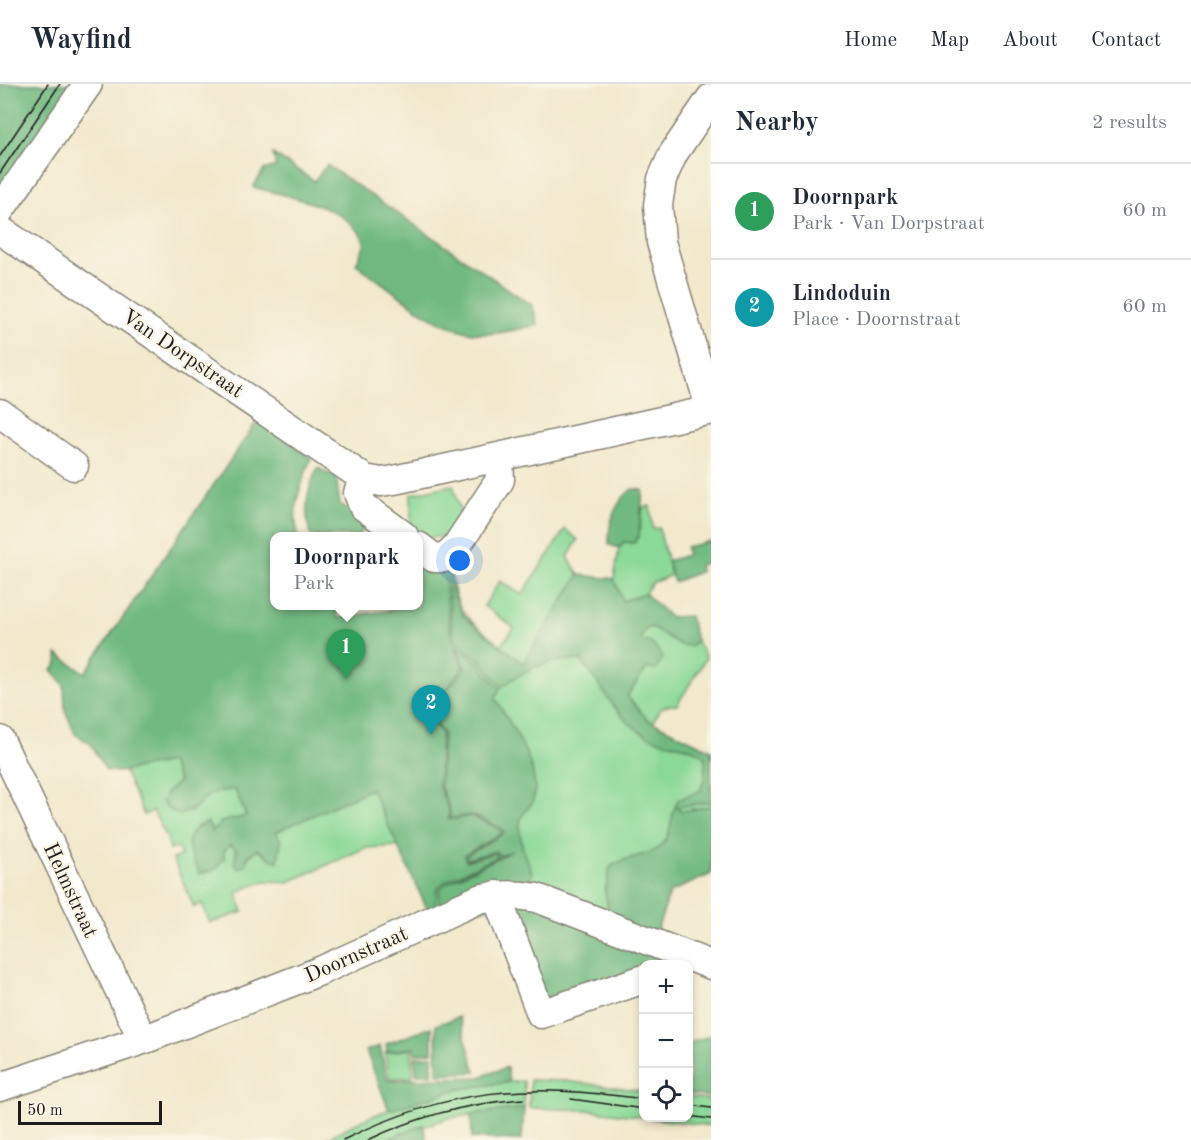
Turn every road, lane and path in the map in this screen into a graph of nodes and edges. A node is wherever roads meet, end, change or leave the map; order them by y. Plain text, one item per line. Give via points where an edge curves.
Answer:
1 (88, 84) edge
2 (709, 108) edge
3 (0, 210) edge
4 (0, 230) edge
5 (700, 344) edge
6 (711, 410) edge
7 (0, 413) edge
8 (499, 458) junction
9 (74, 466) dead end
10 (365, 479) junction
11 (397, 532) edge
12 (423, 550) edge
13 (0, 740) edge
14 (496, 895) junction
15 (673, 958) edge
16 (711, 965) edge
17 (639, 981) edge
18 (143, 1040) junction
19 (0, 1087) edge

1 - 3 street
2 - 5 street via 673,154 662,179 658,206 661,242
4 - 10 street, Van Dorpstraat
5 - 6 street
6 - 8 street
7 - 9 street
8 - 10 street via 394,480
8 - 12 street via 500,480 456,547 444,558 434,558
10 - 11 street via 358,493 363,506
13 - 18 street, Helmstraat
14 - 15 street, Doornstraat via 537,898
14 - 17 street via 541,1014
14 - 18 street, Doornstraat via 479,899 320,971
15 - 16 street, Doornstraat
18 - 19 street, Doornstraat

